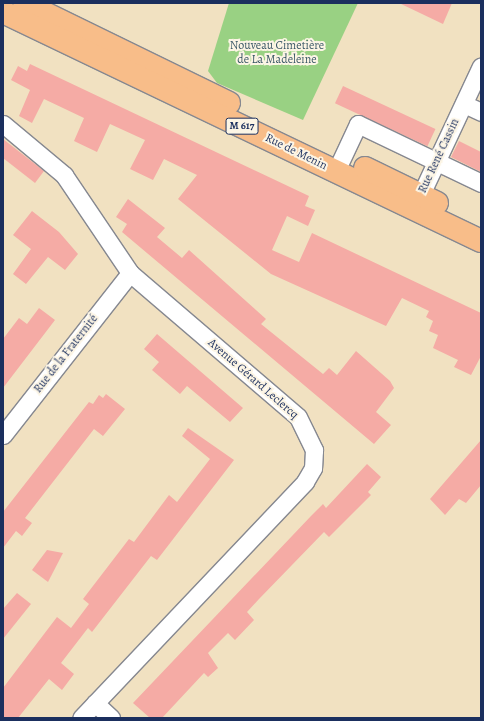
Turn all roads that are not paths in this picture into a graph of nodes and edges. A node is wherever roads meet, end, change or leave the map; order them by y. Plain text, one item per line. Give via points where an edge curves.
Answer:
1 (24, 3) edge
2 (3, 12) edge
3 (481, 66) edge
4 (464, 104) junction
5 (481, 112) edge
6 (3, 124) edge
7 (437, 162) junction
8 (339, 164) junction
9 (481, 183) edge
10 (418, 202) junction
11 (481, 224) edge
12 (481, 241) edge
13 (130, 273) junction
14 (3, 435) edge
15 (95, 703) junction
16 (81, 718) edge
17 (111, 718) edge

1 - 8 main road, Rue de Menin / M 617
2 - 8 main road, Rue de Menin / M 617
3 - 4 street, Rue René Cassin
4 - 5 street, Rue René Cassin
4 - 7 street, Rue René Cassin
6 - 13 street, Avenue Gérard Leclercq via 64,175
7 - 8 street via 358,124
7 - 9 street
7 - 10 street, Rue René Cassin
8 - 10 main road, Rue de Menin / M 617
10 - 11 main road, Rue de Menin / M 617
10 - 12 main road, Rue de Menin / M 617
13 - 14 street, Rue de la Fraternité
13 - 15 street, Avenue Gérard Leclercq via 298,417 312,441 314,462 310,476 296,493
15 - 16 street, Avenue Gérard Leclercq
15 - 17 street

